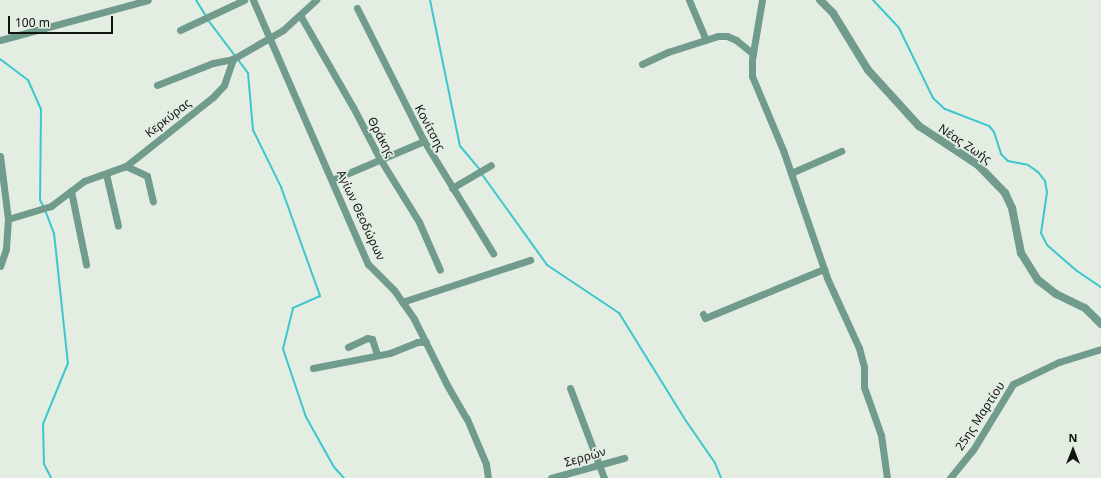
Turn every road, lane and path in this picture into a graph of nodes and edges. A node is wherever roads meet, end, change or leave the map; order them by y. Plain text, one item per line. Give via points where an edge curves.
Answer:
1 (148, 0) edge
2 (244, 0) edge
3 (253, 0) edge
4 (316, 0) edge
5 (689, 0) edge
6 (762, 0) edge
7 (820, 0) edge
8 (357, 8) dead end
9 (300, 15) junction
10 (180, 30) dead end
11 (269, 38) junction
12 (0, 40) edge
13 (706, 40) junction
14 (753, 54) junction
15 (233, 58) junction
16 (642, 64) dead end
17 (157, 85) dead end
18 (424, 141) junction
19 (841, 151) dead end
20 (0, 156) edge
21 (380, 159) junction
22 (126, 166) junction
23 (491, 166) dead end
24 (791, 173) junction
25 (106, 174) junction
26 (332, 180) junction
27 (452, 188) junction
28 (71, 191) junction
29 (153, 201) dead end
30 (8, 219) junction
31 (118, 226) dead end
32 (493, 253) dead end
33 (530, 260) dead end
34 (86, 264) dead end
35 (0, 266) edge
36 (824, 269) junction
37 (440, 270) dead end
38 (402, 302) junction
39 (703, 314) dead end
40 (1101, 324) edge
41 (426, 342) junction
42 (348, 347) dead end
43 (1101, 349) edge
44 (377, 354) junction
45 (313, 368) dead end
46 (570, 388) dead end
47 (624, 458) dead end
48 (599, 465) junction
49 (488, 478) edge
50 (551, 478) edge
51 (604, 478) edge
52 (887, 478) edge
53 (950, 478) edge

1 - 12 street
2 - 10 street
3 - 11 street, Αγίων Θεοδώρων
4 - 9 street
5 - 13 street
6 - 14 street
7 - 40 street, Νέας Ζωής via 833,13 868,70 919,126 973,162 1005,193 1012,208 1021,253 1038,280 1056,294 1085,308
8 - 18 street, Κονίτσης
9 - 11 street
9 - 21 street, Θράκης
11 - 15 street
11 - 26 street, Αγίων Θεοδώρων
13 - 14 street via 727,36
13 - 16 street via 649,59
14 - 24 street via 751,67 755,86
15 - 17 street
15 - 22 street, Κερκύρας via 224,85 213,98
18 - 21 street
18 - 27 street, Κονίτσης
19 - 24 street
20 - 30 street
21 - 26 street
21 - 37 street, Θράκης via 425,232
22 - 25 street, Κερκύρας
22 - 29 street via 147,176
23 - 27 street
24 - 36 street
25 - 28 street, Κερκύρας via 84,181
25 - 31 street
26 - 38 street, Αγίων Θεοδώρων via 368,264
27 - 32 street, Κονίτσης
28 - 30 street, Κερκύρας via 51,206
28 - 34 street
30 - 35 street via 6,249
33 - 38 street
36 - 39 street via 705,318
36 - 52 street via 863,357 864,387 881,435
38 - 41 street, Αγίων Θεοδώρων
41 - 44 street via 417,342 390,353
41 - 49 street, Αγίων Θεοδώρων via 467,419 486,464
42 - 44 street via 367,338 372,339
43 - 53 street, 25ης Μαρτίου via 1060,362 1013,384 973,450
44 - 45 street
46 - 48 street
47 - 48 street, Σερρών
48 - 50 street, Σερρών
48 - 51 street

